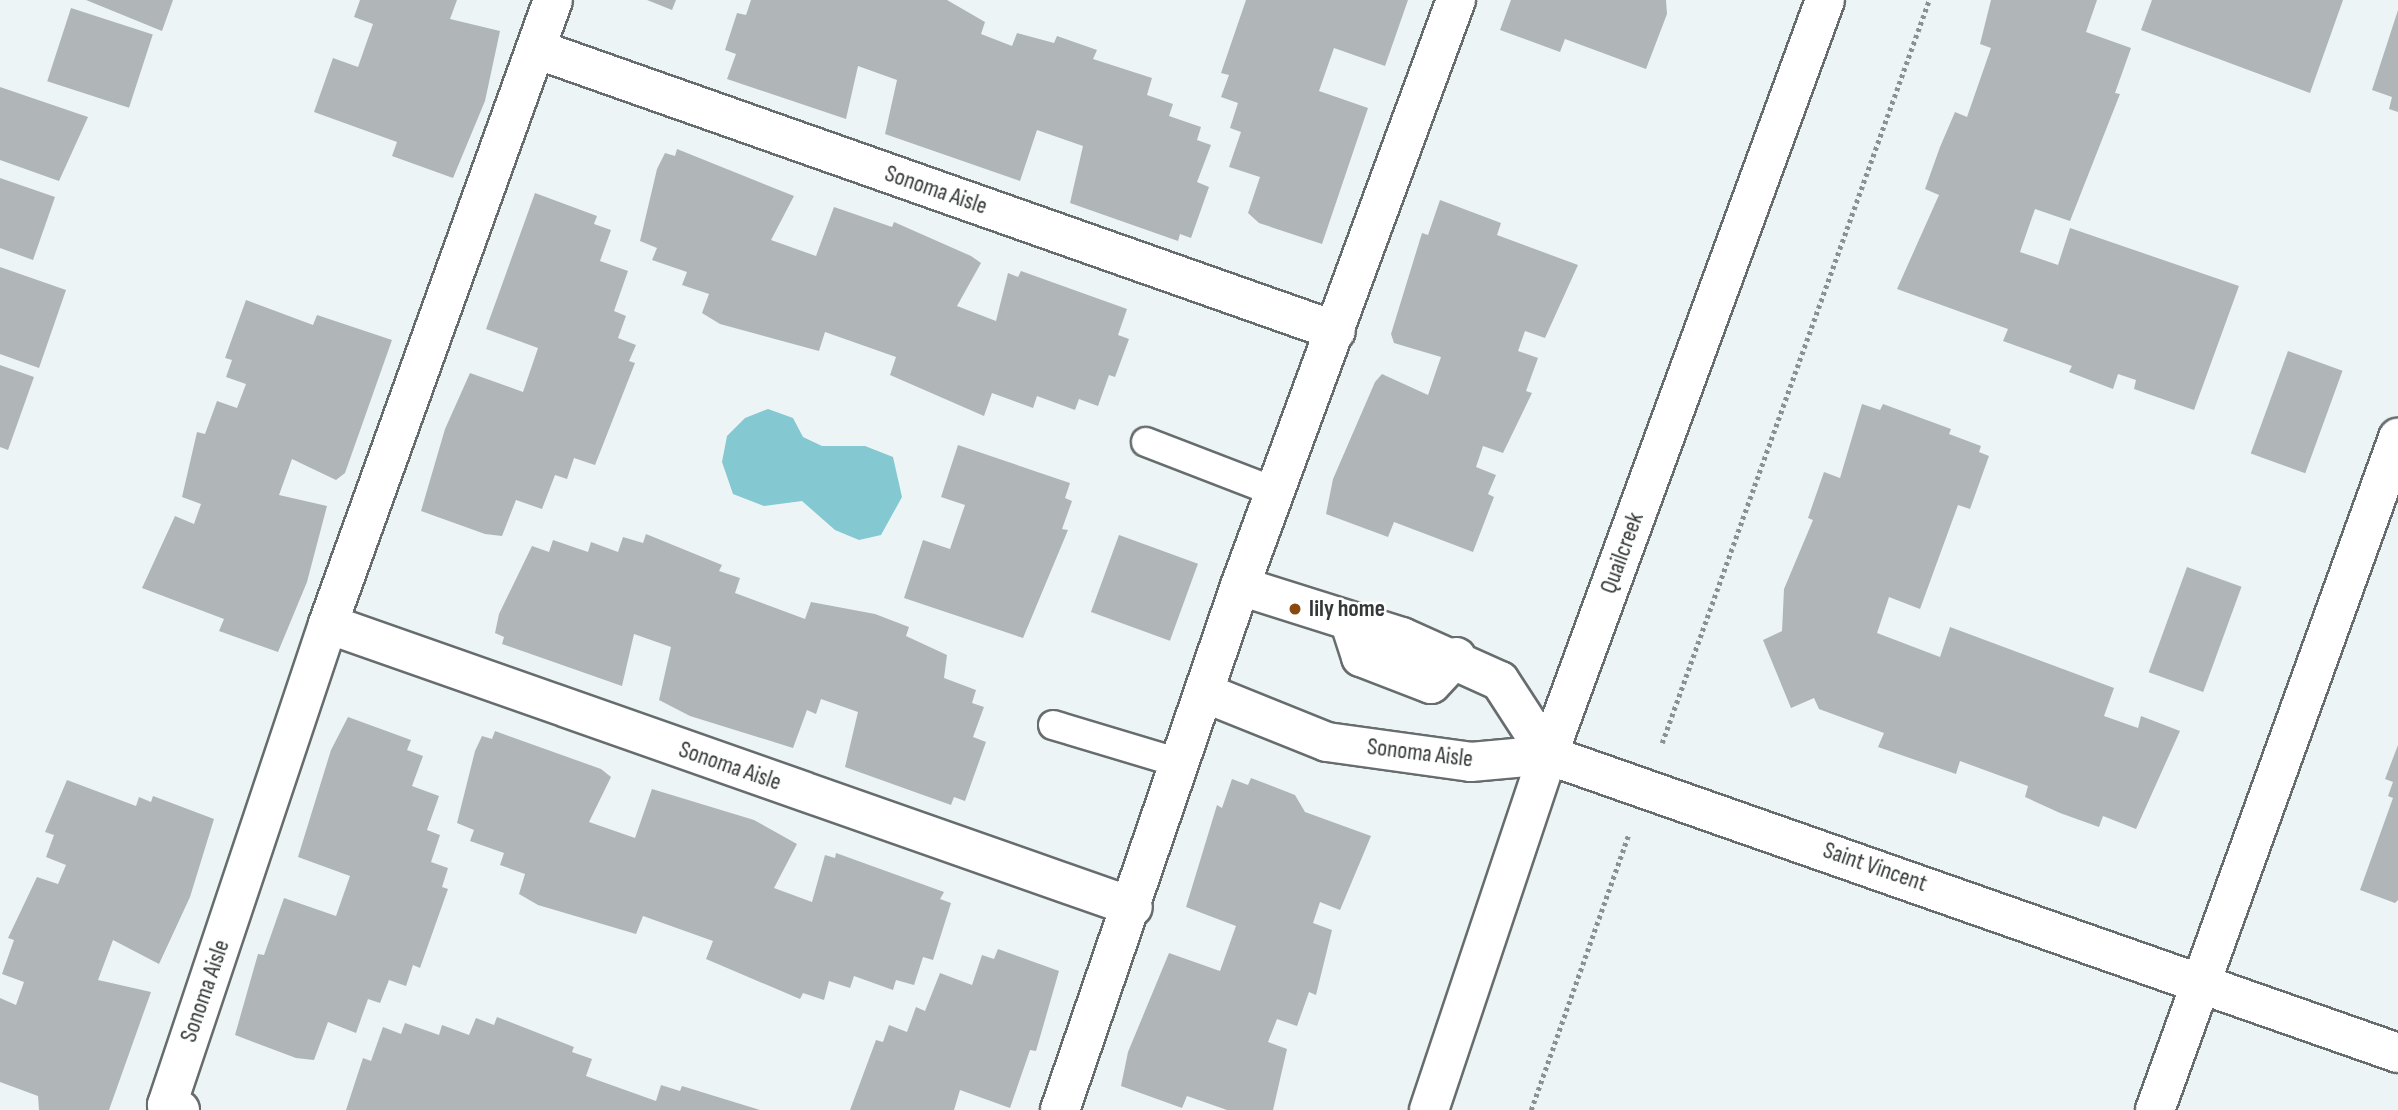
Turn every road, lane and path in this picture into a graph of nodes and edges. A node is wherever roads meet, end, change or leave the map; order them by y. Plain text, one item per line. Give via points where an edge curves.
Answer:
1 (553, 0) edge
2 (1456, 0) edge
3 (1825, 0) edge
4 (1929, 0) edge
5 (536, 49) junction
6 (1336, 331) junction
7 (2398, 438) edge
8 (1146, 442) dead end
9 (1278, 493) junction
10 (1240, 586) junction
11 (328, 624) junction
12 (1205, 693) junction
13 (1053, 724) dead end
14 (1548, 755) junction
15 (1184, 764) junction
16 (1646, 786) junction
17 (1133, 907) junction
18 (2201, 982) junction
19 (2398, 1053) edge
20 (180, 1110) edge
21 (1060, 1110) edge
22 (1429, 1110) edge
23 (1531, 1110) edge
24 (2155, 1110) edge

1 - 5 street, Sonoma Aisle
2 - 6 street
3 - 14 street, Quailcreek
4 - 16 path
5 - 6 street, Sonoma Aisle
5 - 11 street, Sonoma Aisle
6 - 9 street
7 - 18 street
8 - 9 lane
9 - 10 street
10 - 12 street
10 - 14 street via 1456,657 1500,681
11 - 17 street, Sonoma Aisle
11 - 20 street, Sonoma Aisle via 167,1105
12 - 14 street, Sonoma Aisle via 1327,742 1471,762
12 - 15 street
13 - 15 lane
14 - 16 street, Saint Vincent
14 - 22 street, Quailcreek
15 - 17 street
16 - 18 street, Saint Vincent
16 - 23 path
17 - 21 street
18 - 19 street, Saint Vincent
18 - 24 street

